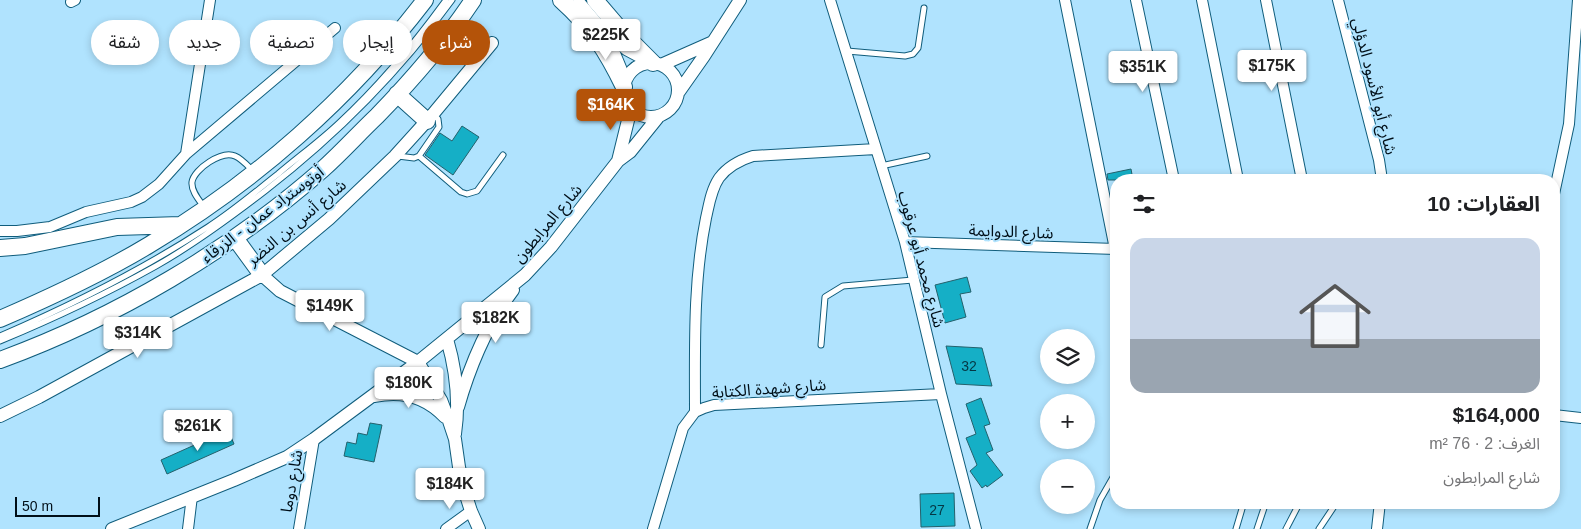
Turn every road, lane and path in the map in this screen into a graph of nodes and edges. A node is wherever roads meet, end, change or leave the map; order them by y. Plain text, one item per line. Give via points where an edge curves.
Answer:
1 (210, 0) edge
2 (446, 0) edge
3 (452, 0) edge
4 (474, 0) edge
5 (483, 0) edge
6 (561, 0) edge
7 (578, 0) edge
8 (595, 0) edge
9 (740, 0) edge
10 (830, 0) edge
11 (1065, 0) edge
12 (1136, 0) edge
13 (1202, 0) edge
14 (1266, 0) edge
15 (1338, 0) edge
16 (1578, 0) edge
17 (420, 4) edge
18 (924, 8) dead end
19 (464, 14) junction
20 (335, 28) dead end
21 (607, 34) junction
22 (712, 42) junction
23 (492, 43) dead end
24 (847, 52) junction
25 (654, 63) junction
26 (625, 84) junction
27 (678, 93) junction
28 (397, 94) junction
29 (631, 108) junction
30 (659, 116) junction
31 (430, 118) junction
32 (876, 149) junction
33 (186, 154) junction
34 (503, 154) dead end
35 (395, 156) junction
36 (419, 156) junction
37 (927, 156) dead end
38 (618, 161) junction
39 (881, 166) junction
40 (255, 172) junction
41 (1173, 174) edge
42 (1237, 174) edge
43 (1301, 174) edge
44 (1381, 174) edge
45 (1558, 174) edge
46 (205, 210) junction
47 (1110, 220) edge
48 (180, 225) junction
49 (0, 231) edge
50 (235, 238) junction
51 (905, 242) junction
52 (0, 248) edge
53 (1110, 249) edge
54 (262, 275) junction
55 (524, 275) junction
56 (913, 280) junction
57 (0, 319) edge
58 (0, 336) edge
59 (447, 339) junction
60 (0, 341) edge
61 (821, 345) dead end
62 (0, 360) edge
63 (418, 362) junction
64 (941, 394) junction
65 (371, 396) junction
66 (458, 407) junction
67 (695, 412) junction
68 (0, 416) edge
69 (1560, 416) edge
70 (1581, 418) edge
71 (449, 421) junction
72 (314, 439) junction
73 (455, 439) junction
74 (1110, 482) edge
75 (192, 496) junction
76 (1242, 509) edge
77 (1264, 509) edge
78 (1295, 509) edge
79 (1332, 509) edge
80 (1379, 509) edge
81 (471, 511) junction
82 (112, 529) edge
83 (188, 529) edge
84 (298, 529) edge
85 (446, 529) edge
86 (479, 529) edge
87 (653, 529) edge
88 (976, 529) edge
89 (1090, 529) edge
90 (1236, 529) edge
91 (1257, 529) edge
92 (1286, 529) edge
93 (1319, 529) edge
94 (1377, 529) edge

1 - 33 street
2 - 58 lane via 386,76 338,124 210,226 125,277
3 - 60 lane via 411,53 365,103 316,150 239,211 135,278
4 - 19 highway, أوتوستراد عمان - الزرقاء
5 - 19 highway
6 - 26 highway via 599,40
7 - 21 street
8 - 25 highway
9 - 22 street
10 - 24 street, شارع محمد أبو عرقوب
11 - 47 street
12 - 41 street
13 - 42 street
14 - 43 street
15 - 44 street, شارع أبو الأسود الدؤلي
16 - 45 street via 1568,124
17 - 40 highway via 335,102
18 - 24 lane via 918,48 913,54
19 - 28 highway, أوتوستراد عمان - الزرقاء
20 - 33 street
21 - 25 street via 626,50
21 - 26 street
22 - 25 street
22 - 27 street
23 - 31 street, شارع أنس بن النضر
24 - 32 street, شارع محمد أبو عرقوب
25 - 26 street via 635,69
25 - 27 street via 668,69 674,76
26 - 29 street via 624,95
27 - 30 street via 675,103
28 - 31 highway
28 - 50 highway, أوتوستراد عمان - الزرقاء via 324,168
29 - 30 street via 649,117
29 - 38 street, شارع المرابطون
30 - 38 street, شارع المرابطون via 630,152
31 - 35 street, شارع أنس بن النضر
31 - 36 lane via 438,119 439,127
32 - 39 street, شارع محمد أبو عرقوب
32 - 67 street via 753,156 734,164 719,179 712,191 697,279
33 - 49 street via 155,187 131,202 86,212 50,227
34 - 36 lane via 477,191 467,194
35 - 36 lane
35 - 54 street, شارع أنس بن النضر via 329,219
37 - 39 lane
38 - 55 street, شارع المرابطون via 551,247
39 - 51 street, شارع محمد أبو عرقوب
40 - 46 highway
40 - 46 lane via 228,154 221,155 198,171 192,183 193,190
46 - 48 highway
48 - 52 highway via 117,227
48 - 57 highway via 80,283
50 - 54 highway
50 - 62 highway, أوتوستراد عمان - الزرقاء via 112,310
51 - 53 street, شارع الدوايمة
51 - 56 street, شارع محمد أبو عرقوب
54 - 63 street via 280,291
54 - 68 street, شارع أنس بن النضر
55 - 59 street, شارع المرابطون
55 - 66 street via 486,333
56 - 61 lane via 843,286 825,297
56 - 64 street, شارع محمد أبو عرقوب
59 - 63 street, شارع المرابطون
59 - 66 street
63 - 65 street, شارع المرابطون
63 - 71 street via 441,400
64 - 67 street, شارع شهدة الكتابة via 714,405
64 - 88 street, شارع محمد أبو عرقوب
65 - 71 street via 388,393 422,399
65 - 72 street, شارع المرابطون
66 - 73 street
67 - 87 street, شارع شهدة الكتابة via 683,428
69 - 70 street
71 - 73 street
72 - 75 street, شارع المرابطون via 287,457
72 - 84 street, شارع دوما
73 - 81 street
74 - 89 lane
75 - 82 street, شارع المرابطون
75 - 83 street
76 - 90 lane
77 - 91 lane
78 - 92 lane
79 - 93 lane
80 - 94 street
81 - 85 street
81 - 86 street

